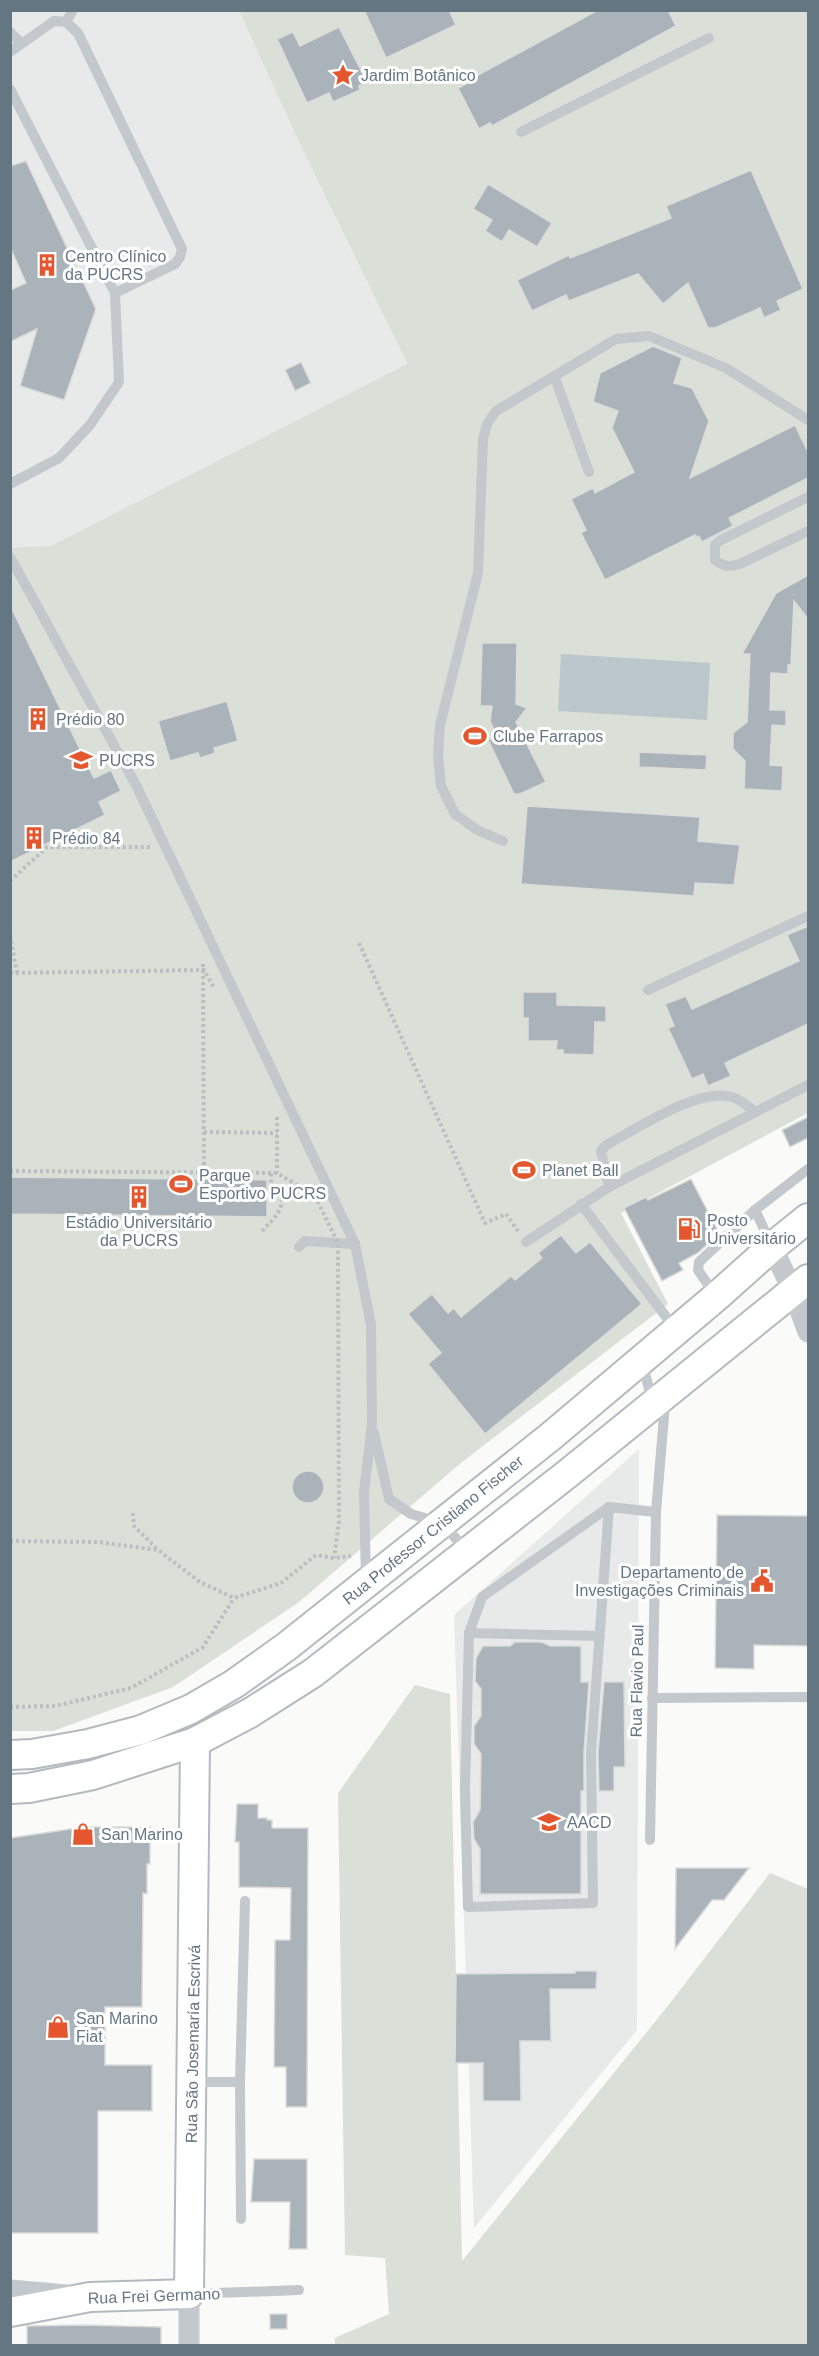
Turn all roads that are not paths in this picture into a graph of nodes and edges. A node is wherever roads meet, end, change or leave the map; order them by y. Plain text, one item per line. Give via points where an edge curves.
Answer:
1 (73, 10) edge
2 (66, 22) junction
3 (10, 32) edge
4 (709, 38) dead end
5 (21, 43) junction
6 (10, 52) edge
7 (10, 89) edge
8 (521, 132) dead end
9 (115, 293) junction
10 (555, 378) junction
11 (808, 420) edge
12 (589, 472) dead end
13 (10, 484) edge
14 (808, 497) edge
15 (808, 531) edge
16 (10, 557) edge
17 (503, 841) dead end
18 (808, 916) edge
19 (648, 990) dead end
20 (808, 1085) edge
21 (756, 1112) junction
22 (808, 1169) edge
23 (609, 1187) junction
24 (581, 1204) junction
25 (755, 1210) junction
26 (808, 1218) edge
27 (526, 1242) road end
28 (355, 1244) junction
29 (299, 1247) dead end
30 (772, 1247) junction
31 (801, 1285) edge
32 (716, 1297) junction
33 (676, 1330) junction
34 (808, 1332) edge
35 (642, 1359) junction
36 (666, 1392) junction
37 (372, 1424) junction
38 (609, 1507) junction
39 (656, 1512) junction
40 (442, 1523) junction
41 (468, 1552) junction
42 (366, 1584) junction
43 (469, 1634) junction
44 (600, 1636) junction
45 (808, 1697) edge
46 (652, 1698) junction
47 (191, 1709) junction
48 (195, 1743) junction
49 (10, 1755) edge
50 (93, 1775) junction
51 (10, 1789) edge
52 (650, 1840) dead end
53 (245, 1901) dead end
54 (193, 2082) junction
55 (240, 2082) junction
56 (241, 2219) dead end
57 (10, 2290) edge
58 (299, 2290) dead end
59 (189, 2294) junction
60 (90, 2297) junction
61 (10, 2312) edge
62 (189, 2346) edge

1 - 2 lane
2 - 5 lane via 54,21
2 - 9 lane via 78,33 182,249 175,264
3 - 5 lane
4 - 8 lane
5 - 6 lane
7 - 9 lane
9 - 13 lane via 119,382 90,424 59,458
10 - 11 lane via 616,339 649,336 726,368
10 - 12 lane
10 - 17 lane via 496,411 487,424 483,439 478,573 440,725 441,786 455,814 477,830
14 - 15 lane via 721,540 715,545 715,561 729,567 740,564
16 - 28 lane via 136,785
18 - 19 lane
20 - 21 lane
21 - 23 lane
21 - 23 lane via 733,1097 710,1095 692,1100 606,1145 601,1161
22 - 25 lane
23 - 24 lane
24 - 27 lane
24 - 33 lane
25 - 30 lane
25 - 32 lane via 699,1262 698,1270
26 - 30 main road, Rua Professor Cristiano Fischer
28 - 29 lane via 305,1241
28 - 37 lane via 371,1325
30 - 31 street
30 - 32 main road, Rua Professor Cristiano Fischer
31 - 34 street
31 - 36 main road
32 - 33 main road, Rua Professor Cristiano Fischer
33 - 35 main road, Rua Professor Cristiano Fischer
35 - 36 main road
35 - 40 main road, Rua Professor Cristiano Fischer
36 - 39 lane, Rua Flavio Paul
36 - 41 main road
37 - 40 lane via 389,1499 411,1514
37 - 42 lane via 364,1492
38 - 39 lane
38 - 43 lane via 482,1597
38 - 44 lane
39 - 46 lane, Rua Flavio Paul
40 - 41 lane
40 - 42 main road, Rua Professor Cristiano Fischer
41 - 48 main road via 313,1673
42 - 47 main road, Rua Professor Cristiano Fischer via 286,1647
43 - 44 lane
43 - 44 lane via 465,1790 468,1907 593,1902 591,1753
45 - 46 lane
46 - 52 lane, Rua Flavio Paul
47 - 49 main road, Rua Professor Cristiano Fischer via 141,1730 88,1744
47 - 50 main road
48 - 50 main road
48 - 54 main road, Rua São Josemaría Escrivá
50 - 51 main road
53 - 55 lane
54 - 55 lane
54 - 59 main road, Rua São Josemaría Escrivá
55 - 56 lane
57 - 60 street
58 - 59 lane, Rua Frei Germano
59 - 60 main road, Rua Frei Germano
59 - 62 street, Rua São Josemaría Escrivá
60 - 61 main road, Rua Frei Germano

